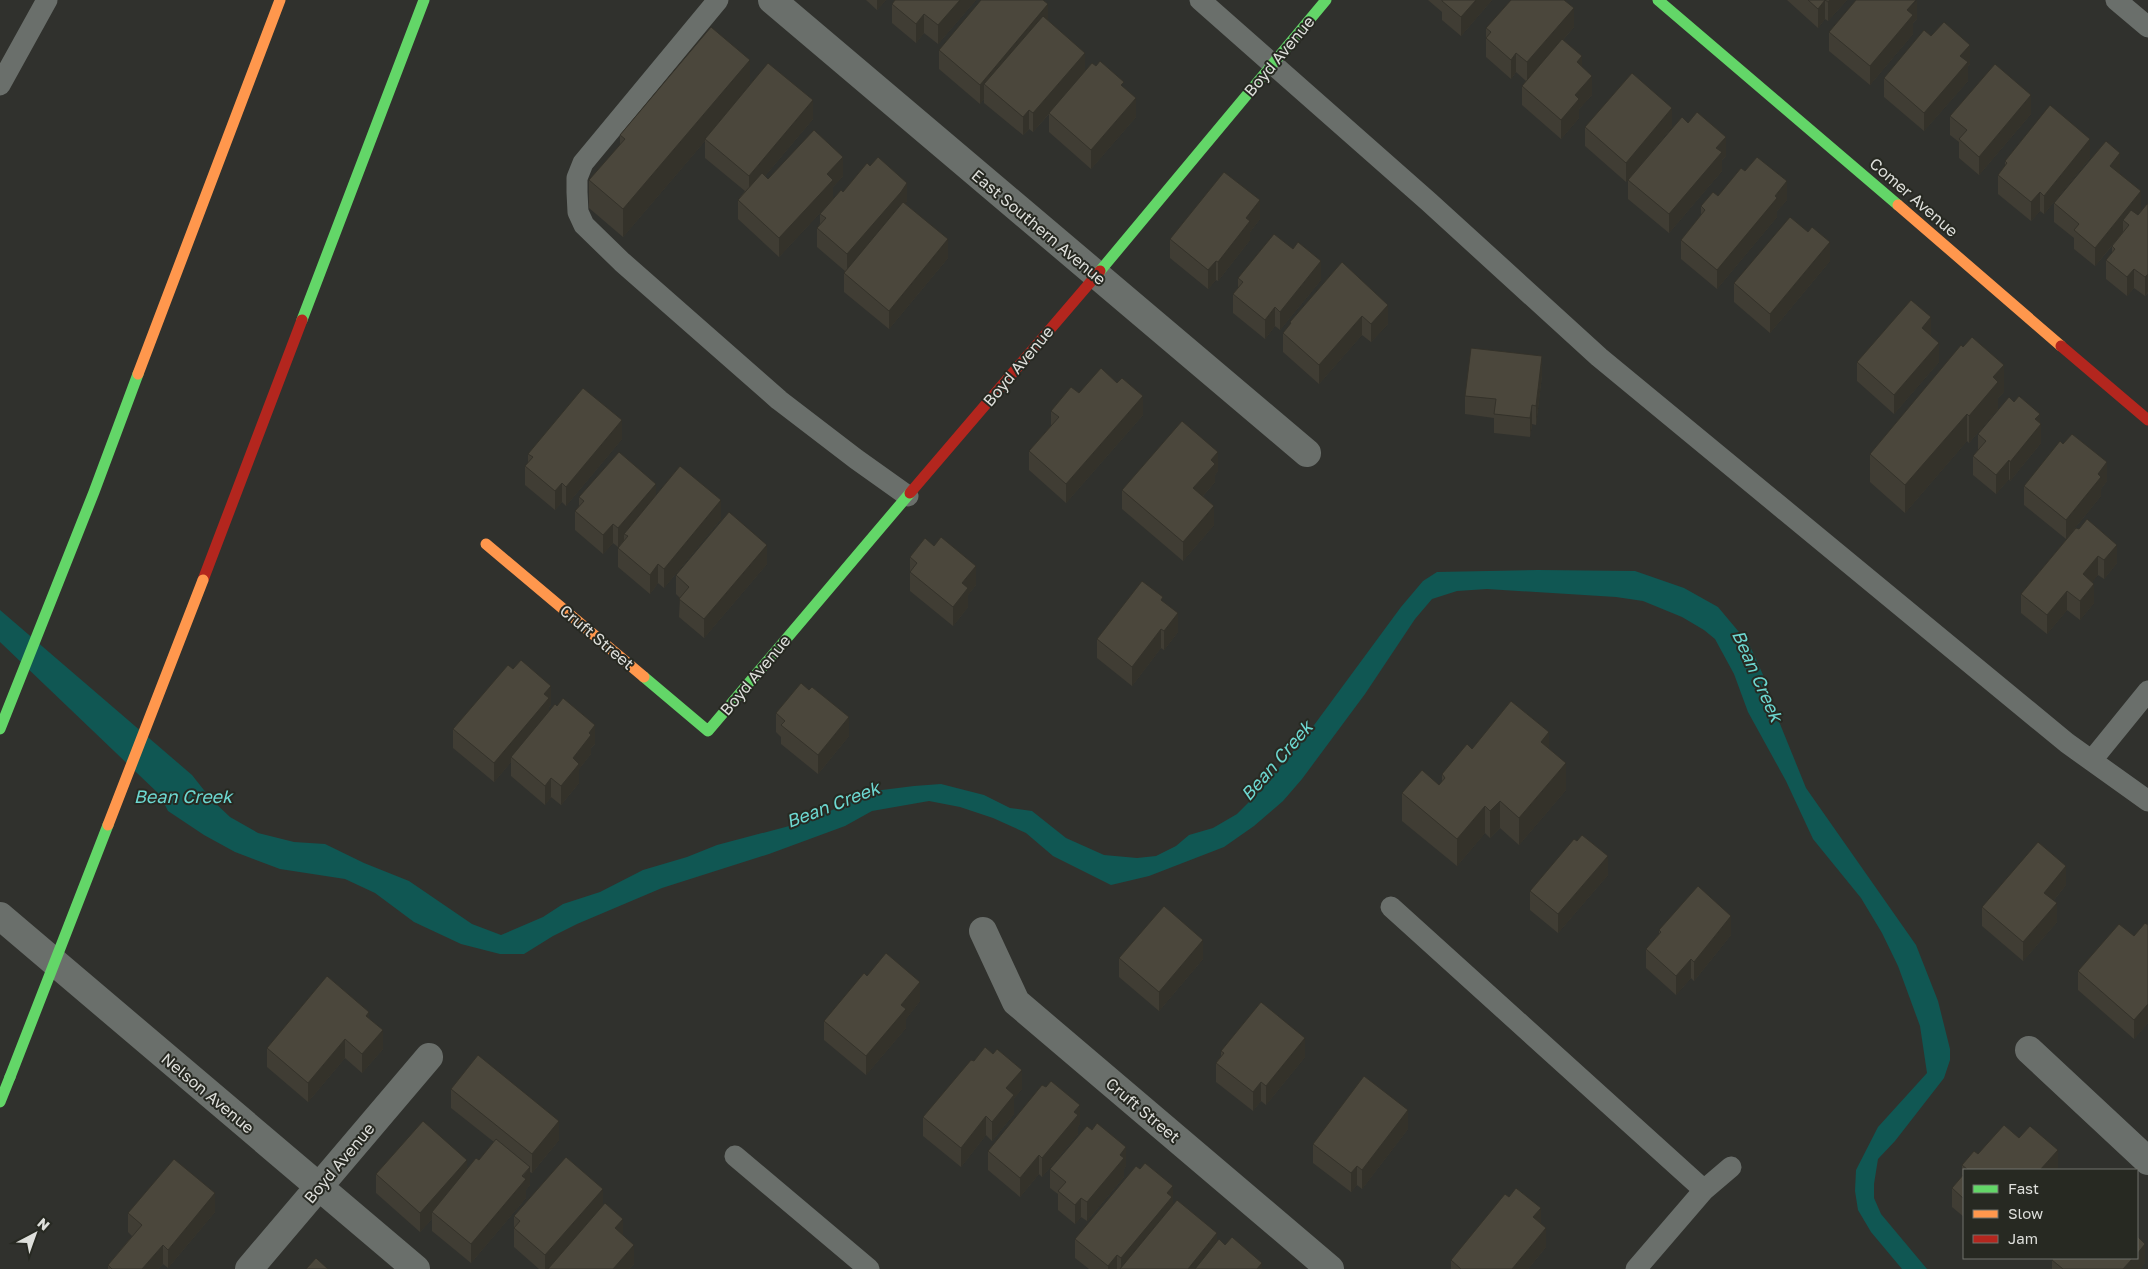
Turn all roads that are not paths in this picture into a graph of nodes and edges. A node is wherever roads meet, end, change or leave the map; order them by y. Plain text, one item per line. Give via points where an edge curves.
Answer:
1 (47, 0) edge
2 (280, 0) edge
3 (424, 0) edge
4 (718, 0) edge
5 (772, 0) edge
6 (1200, 0) edge
7 (1326, 0) edge
8 (1658, 0) edge
9 (2116, 0) edge
10 (2148, 27) edge
11 (1273, 63) junction
12 (0, 85) edge
13 (1096, 275) junction
14 (2148, 420) edge
15 (1307, 454) dead end
16 (908, 496) junction
17 (486, 544) dead end
18 (2148, 691) edge
19 (0, 729) edge
20 (708, 730) joint
21 (2092, 760) junction
22 (2148, 801) edge
23 (1391, 907) dead end
24 (0, 916) edge
25 (982, 931) dead end
26 (2029, 1050) dead end
27 (429, 1057) dead end
28 (0, 1102) edge
29 (735, 1156) dead end
30 (2148, 1161) edge
31 (1730, 1167) dead end
32 (320, 1186) junction
33 (1704, 1190) junction
34 (249, 1269) edge
35 (416, 1269) edge
36 (869, 1269) edge
37 (1330, 1269) edge
38 (1636, 1269) edge

1 - 12 lane
2 - 19 main road via 94,492
3 - 28 main road, bridge
4 - 16 lane via 583,164 577,178 578,212 584,225 622,262 779,400
5 - 13 street, East Southern Avenue
6 - 11 lane
7 - 11 main road, Boyd Avenue
8 - 14 main road, Comer Avenue
9 - 10 lane
11 - 13 main road, Boyd Avenue
11 - 21 lane via 1599,356 1937,638
13 - 15 street, East Southern Avenue
13 - 16 main road, Boyd Avenue
16 - 20 main road, Boyd Avenue
17 - 20 main road, Cruft Street
18 - 21 lane
21 - 22 lane
23 - 33 lane
24 - 32 street, Nelson Avenue
25 - 37 street, Cruft Street via 1016,1002
26 - 30 street
27 - 32 street, Boyd Avenue
29 - 36 lane
31 - 33 lane
32 - 34 street, Boyd Avenue
32 - 35 street, Nelson Avenue
33 - 38 lane

